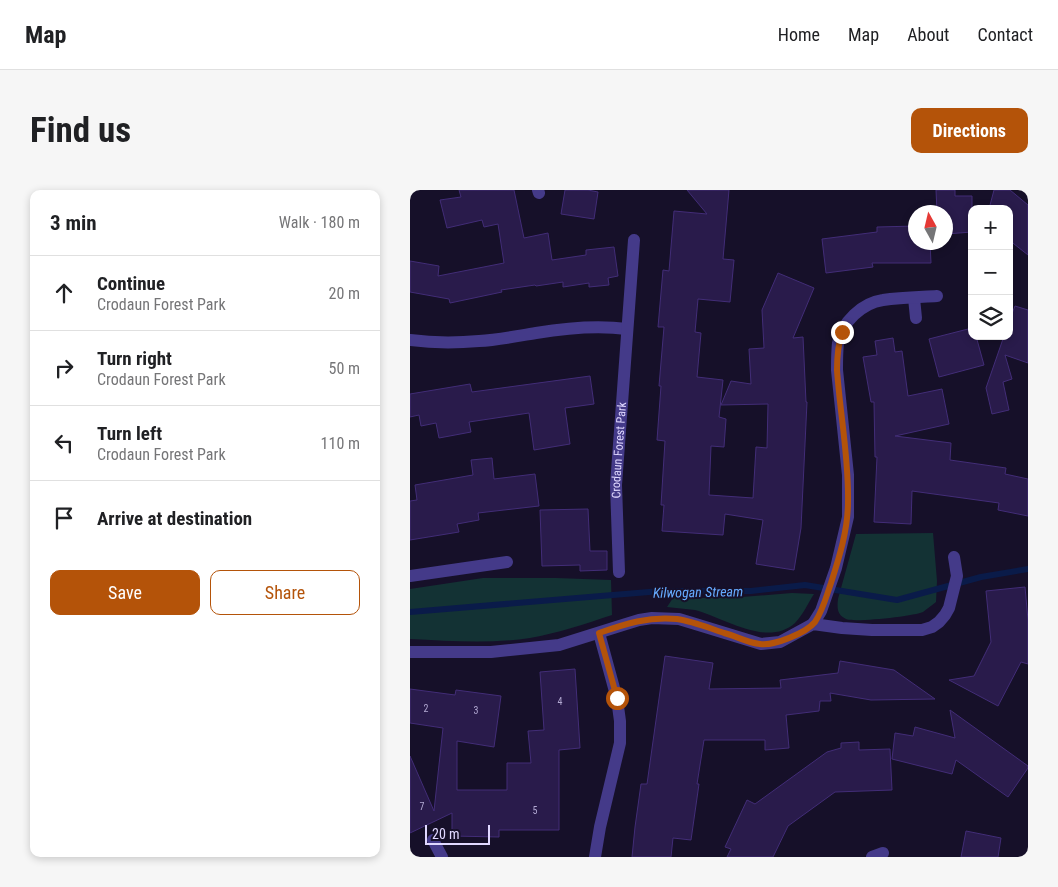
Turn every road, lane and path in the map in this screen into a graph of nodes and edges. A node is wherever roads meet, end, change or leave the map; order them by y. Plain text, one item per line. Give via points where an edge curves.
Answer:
1 (634, 240) dead end
2 (938, 296) dead end
3 (914, 298) junction
4 (916, 318) dead end
5 (627, 329) junction
6 (410, 340) edge
7 (954, 557) dead end
8 (507, 562) dead end
9 (620, 572) dead end
10 (410, 576) edge
11 (813, 624) junction
12 (599, 633) junction
13 (410, 652) edge
14 (433, 840) dead end
15 (442, 857) edge
16 (595, 857) edge

1 - 5 street, Crodaun Forest Park
2 - 3 street
3 - 4 street
3 - 11 street via 882,300 867,305 847,323 838,342 838,390 846,449 848,517 836,568
5 - 6 street via 581,328 441,343
5 - 9 street, Crodaun Forest Park via 616,485
7 - 11 street via 957,576 949,608 932,627 872,630
8 - 10 street
11 - 12 street via 780,642 768,644 666,618 639,620
12 - 13 street via 559,645 528,649
12 - 16 street via 617,698 620,744
14 - 15 street

